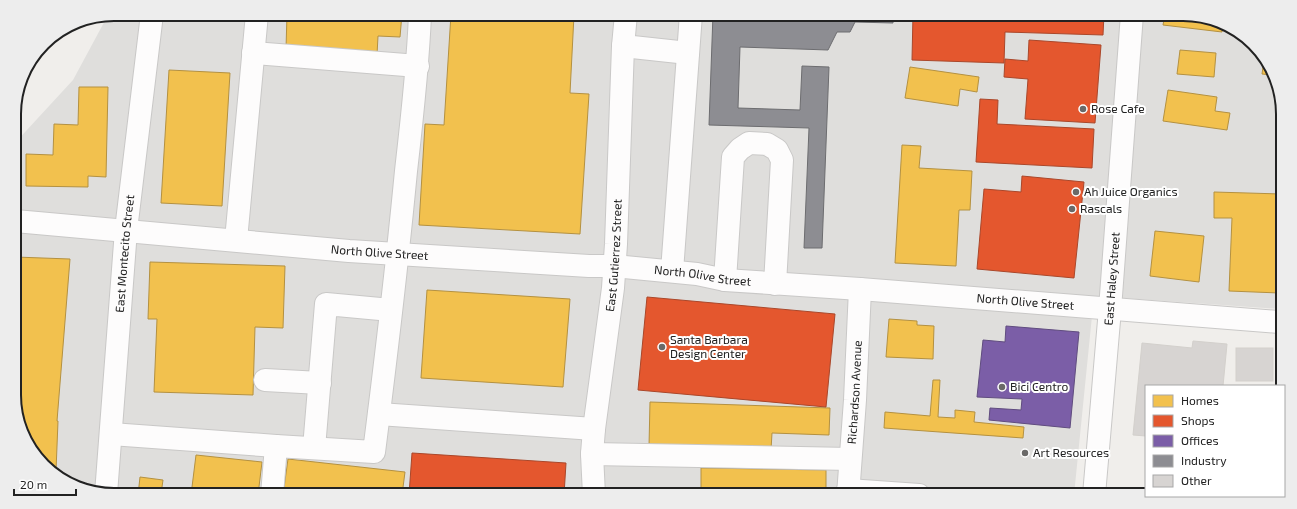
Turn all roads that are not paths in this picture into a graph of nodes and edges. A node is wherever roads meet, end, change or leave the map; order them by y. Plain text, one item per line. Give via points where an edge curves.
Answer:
1 (151, 21) edge
2 (256, 21) edge
3 (420, 21) edge
4 (625, 21) edge
5 (690, 21) edge
6 (1131, 21) edge
7 (623, 46) junction
8 (254, 53) junction
9 (688, 53) junction
10 (418, 66) junction
11 (21, 221) edge
12 (126, 230) junction
13 (236, 240) junction
14 (398, 254) junction
15 (614, 266) junction
16 (672, 271) junction
17 (725, 280) junction
18 (774, 284) junction
19 (860, 289) junction
20 (1110, 309) junction
21 (391, 310) junction
22 (1276, 322) edge
23 (265, 380) dead end
24 (320, 383) junction
25 (379, 414) junction
26 (594, 429) junction
27 (111, 434) junction
28 (276, 446) junction
29 (314, 448) junction
30 (592, 454) junction
31 (850, 459) junction
32 (107, 487) edge
33 (273, 488) edge
34 (594, 488) edge
35 (848, 488) edge
36 (1095, 488) edge

1 - 12 street, East Montecito Street
2 - 8 street
3 - 10 street
4 - 7 street, East Gutierrez Street
5 - 9 street
6 - 20 street, East Haley Street
7 - 9 street
7 - 15 street, East Gutierrez Street
8 - 10 street
8 - 13 street
9 - 16 street
10 - 14 street
11 - 12 street, North Olive Street
12 - 13 street, North Olive Street
12 - 27 street, East Montecito Street
13 - 14 street, North Olive Street
14 - 15 street, North Olive Street
14 - 21 street
15 - 16 street, North Olive Street
15 - 26 street, East Gutierrez Street
16 - 17 street, North Olive Street
17 - 18 street, North Olive Street
17 - 18 street via 733,157 749,143 767,144 777,150 782,160
18 - 19 street, North Olive Street
19 - 20 street, North Olive Street
19 - 31 street, Richardson Avenue
20 - 22 street, North Olive Street
20 - 36 street, East Haley Street
21 - 24 street via 326,304
21 - 25 street
23 - 24 street
24 - 29 street
25 - 26 street
25 - 29 street via 374,452
26 - 30 street, East Gutierrez Street
27 - 28 street
27 - 32 street, East Montecito Street
28 - 29 street
28 - 33 street
30 - 31 street
30 - 34 street, East Gutierrez Street
31 - 35 street, Richardson Avenue

